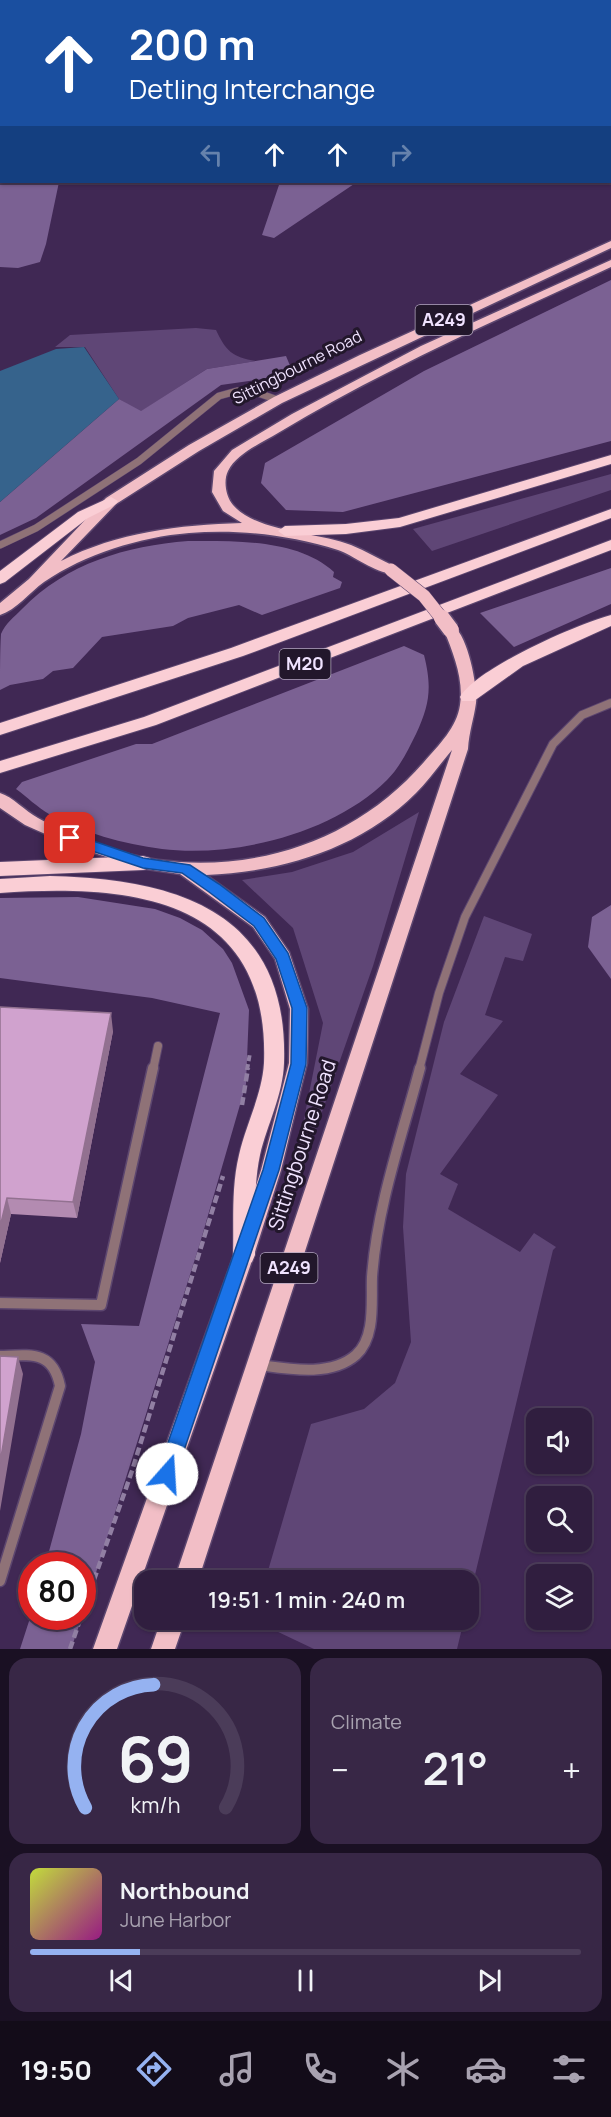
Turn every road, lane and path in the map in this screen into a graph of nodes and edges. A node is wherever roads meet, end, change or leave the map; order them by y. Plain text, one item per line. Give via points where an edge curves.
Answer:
1 (611, 244) edge
2 (611, 263) edge
3 (278, 400) junction
4 (611, 459) edge
5 (111, 501) junction
6 (611, 513) edge
7 (258, 528) junction
8 (285, 531) junction
9 (0, 545) edge
10 (611, 545) edge
11 (0, 579) edge
12 (36, 579) junction
13 (0, 610) edge
14 (611, 620) edge
15 (468, 697) junction
16 (611, 703) edge
17 (462, 725) junction
18 (0, 729) edge
19 (0, 767) edge
20 (0, 799) edge
21 (143, 863) junction
22 (0, 869) edge
23 (185, 869) junction
24 (0, 886) edge
25 (158, 1046) dead end
26 (251, 1049) dead end
27 (241, 1110) dead end
28 (226, 1167) dead end
29 (244, 1255) junction
30 (0, 1303) edge
31 (0, 1356) edge
32 (258, 1365) junction
33 (190, 1570) edge
34 (96, 1575) edge
35 (0, 1581) edge
36 (77, 1630) edge
37 (170, 1630) edge
38 (70, 1649) edge
39 (105, 1649) edge
40 (163, 1649) edge

1 - 3 highway, Sittingbourne Road / A249
2 - 7 highway, A249 via 426,349 296,417 237,453 221,471 219,492 228,508
3 - 5 highway, Sittingbourne Road / A249
3 - 9 lane via 255,392 219,396 139,461 36,528
4 - 8 highway via 400,522
5 - 11 highway via 83,515
5 - 12 highway, Sittingbourne Road / A249
6 - 18 highway, M20 via 237,652
7 - 8 highway, Sittingbourne Road
7 - 12 highway, Sittingbourne Road via 187,530 133,540 77,557
8 - 15 highway, Sittingbourne Road, bridge via 335,543 391,570 424,596 451,630 465,668
10 - 19 highway, M20 via 150,721
12 - 13 highway
14 - 15 highway via 501,671
15 - 17 highway, Sittingbourne Road
16 - 32 lane via 582,715 553,744 465,917 439,993 382,1213 369,1331 362,1349 337,1365
17 - 23 highway via 413,786 386,811 348,834 287,858 248,866
17 - 32 highway, Sittingbourne Road / A249 via 460,749
20 - 21 highway via 41,827
21 - 22 highway via 47,864
21 - 23 highway
23 - 29 highway, Sittingbourne Road / A249 via 259,922 283,957 299,1008 298,1064
24 - 29 highway via 71,883 166,896 225,925 250,954 272,1013 274,1062 247,1169
25 - 30 lane via 101,1305
26 - 27 path
28 - 34 path
29 - 39 highway, Sittingbourne Road / A249
31 - 35 lane via 48,1359 55,1365 60,1386
32 - 33 highway, Sittingbourne Road / A249
36 - 38 path
37 - 40 highway

